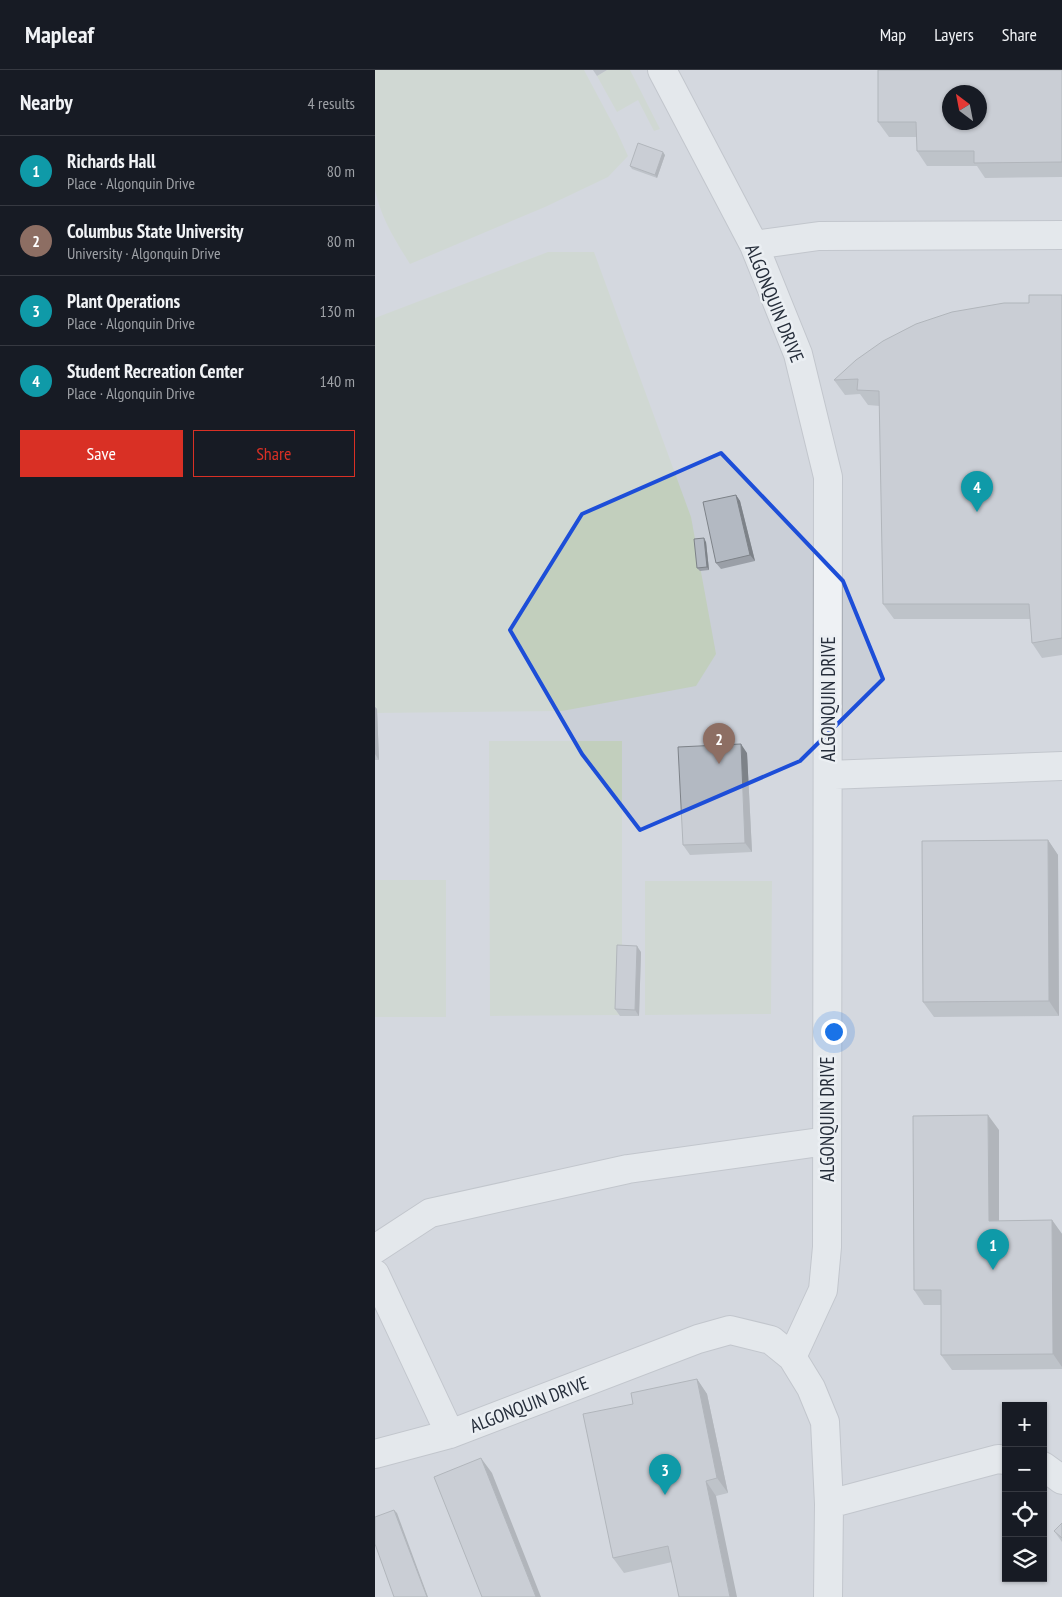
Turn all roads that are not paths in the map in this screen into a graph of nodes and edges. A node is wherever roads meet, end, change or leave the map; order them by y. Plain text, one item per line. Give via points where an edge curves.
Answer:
1 (662, 70) edge
2 (1062, 235) edge
3 (754, 245) junction
4 (1062, 766) edge
5 (828, 775) junction
6 (827, 1141) junction
7 (375, 1248) edge
8 (375, 1274) edge
9 (792, 1357) junction
10 (450, 1434) junction
11 (375, 1454) edge
12 (1002, 1460) edge
13 (1047, 1469) edge
14 (1062, 1480) edge
15 (829, 1504) junction
16 (828, 1597) edge

1 - 3 street, ALGONQUIN DRIVE
2 - 3 street via 819,236
3 - 5 street, ALGONQUIN DRIVE via 798,354 828,478
4 - 5 street
5 - 6 street, ALGONQUIN DRIVE
6 - 7 street via 628,1169 430,1213
6 - 9 street, ALGONQUIN DRIVE via 827,1247 823,1290
8 - 10 street
9 - 10 street, ALGONQUIN DRIVE via 771,1340 730,1330 698,1339
9 - 15 street, ALGONQUIN DRIVE via 811,1388 825,1422
10 - 11 street, ALGONQUIN DRIVE
12 - 15 street
13 - 14 street
15 - 16 street, ALGONQUIN DRIVE

